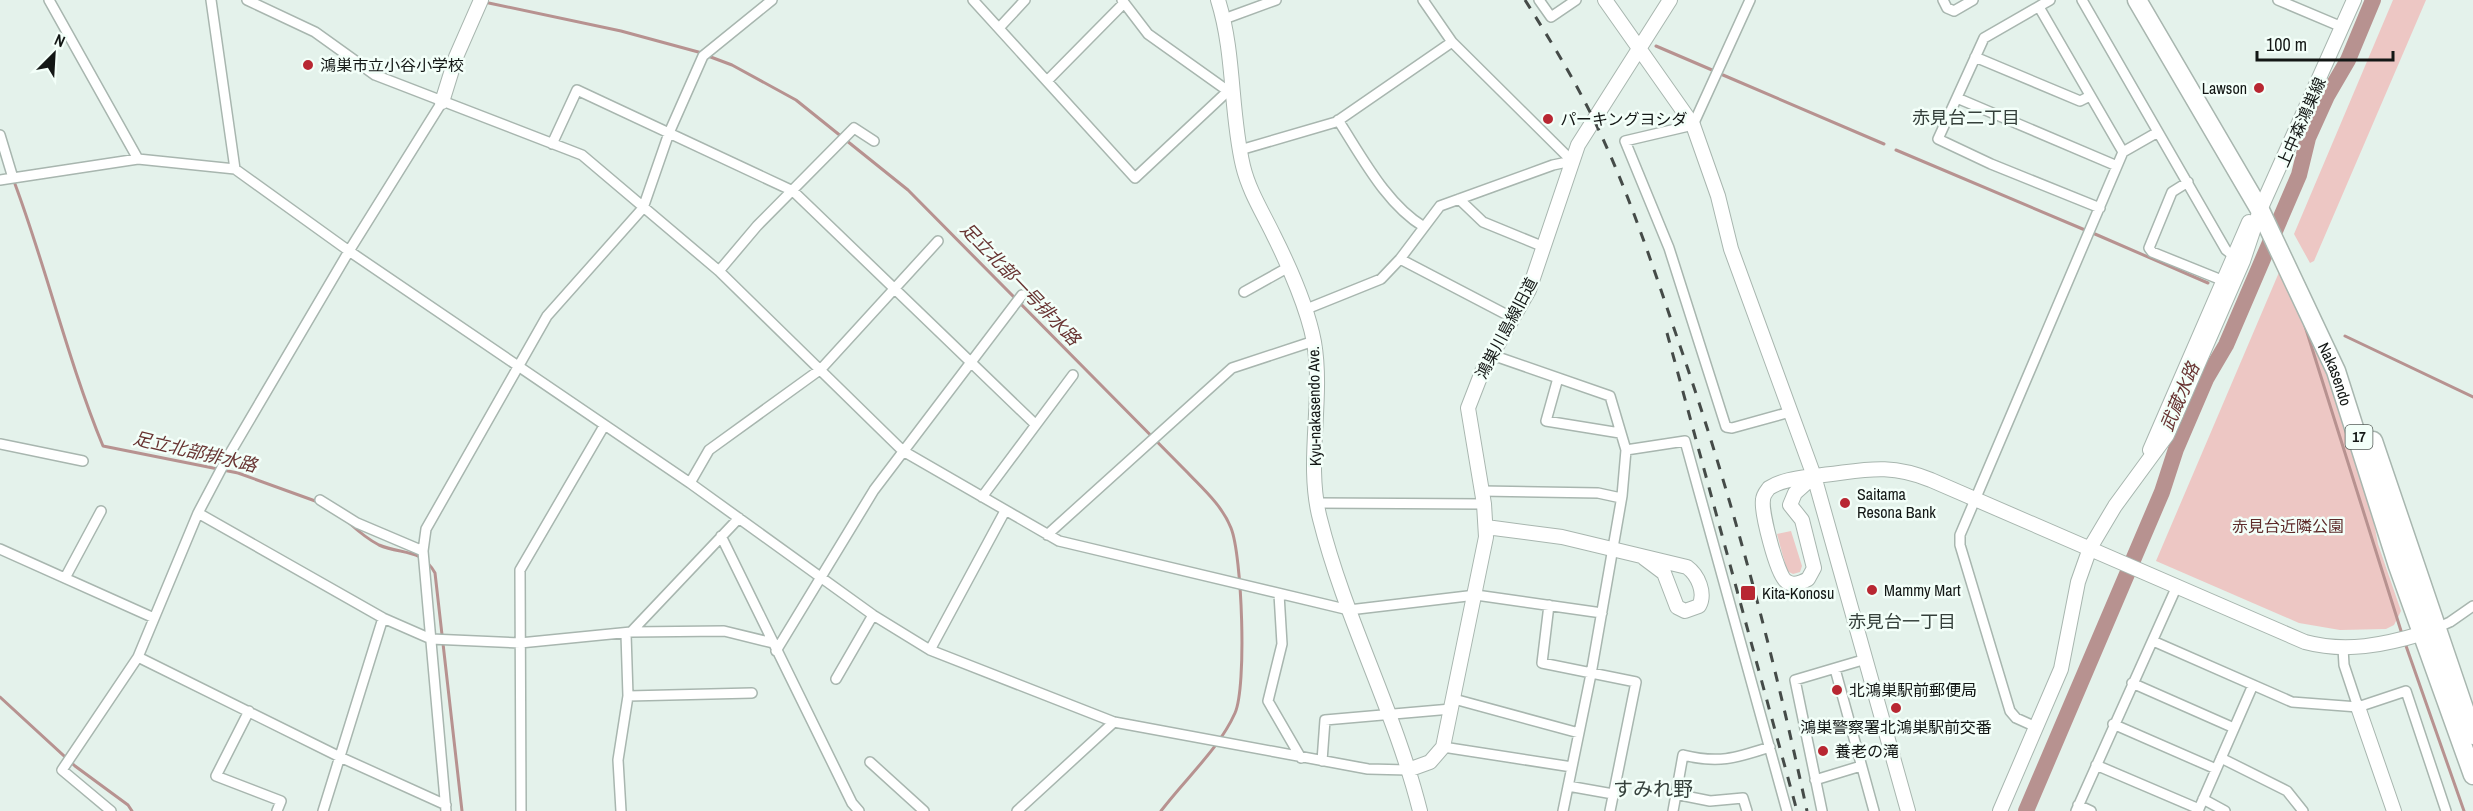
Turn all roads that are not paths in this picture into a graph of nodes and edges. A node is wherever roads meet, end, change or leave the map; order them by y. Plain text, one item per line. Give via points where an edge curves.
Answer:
1 (49, 0) edge
2 (211, 0) edge
3 (247, 0) edge
4 (481, 0) edge
5 (772, 0) edge
6 (973, 0) edge
7 (1025, 0) edge
8 (1218, 0) edge
9 (1276, 0) edge
10 (1423, 0) edge
11 (1539, 0) edge
12 (1575, 0) edge
13 (1605, 0) edge
14 (1670, 0) edge
15 (1750, 0) edge
16 (1943, 0) edge
17 (1973, 0) edge
18 (2050, 0) edge
19 (2082, 0) edge
20 (2138, 0) edge
21 (2150, 0) edge
22 (2278, 0) edge
23 (2354, 0) edge
24 (1123, 2) edge
25 (2039, 7) junction
26 (1224, 19) junction
27 (2342, 27) junction
28 (999, 28) junction
29 (1452, 42) junction
30 (1640, 48) junction
31 (1975, 57) junction
32 (1047, 81) junction
33 (1231, 91) junction
34 (2090, 96) junction
35 (1957, 98) junction
36 (442, 102) junction
37 (1338, 120) junction
38 (1694, 124) junction
39 (2158, 132) junction
40 (669, 133) junction
41 (0, 135) edge
42 (874, 141) dead end
43 (552, 144) junction
44 (1240, 150) junction
45 (2123, 152) junction
46 (138, 159) junction
47 (1572, 161) junction
48 (2117, 166) junction
49 (235, 169) junction
50 (13, 178) junction
51 (0, 180) edge
52 (2187, 182) junction
53 (793, 191) junction
54 (1459, 199) junction
55 (643, 208) junction
56 (2100, 208) junction
57 (2266, 210) junction
58 (1424, 226) junction
59 (938, 241) dead end
60 (1544, 247) junction
61 (349, 251) junction
62 (1400, 259) junction
63 (2238, 259) junction
64 (1287, 268) junction
65 (719, 271) junction
66 (2224, 281) junction
67 (895, 290) junction
68 (1244, 292) dead end
69 (1022, 296) dead end
70 (1304, 310) junction
71 (1514, 318) junction
72 (1314, 341) junction
73 (1492, 355) junction
74 (970, 363) junction
75 (518, 366) junction
76 (821, 369) junction
77 (1073, 375) dead end
78 (1558, 378) junction
79 (1790, 412) junction
80 (1035, 424) junction
81 (604, 426) junction
82 (1620, 433) junction
83 (0, 444) edge
84 (1626, 450) junction
85 (903, 451) junction
86 (83, 461) dead end
87 (2143, 465) junction
88 (1814, 476) junction
89 (690, 483) junction
90 (981, 497) junction
91 (1483, 497) junction
92 (1621, 498) junction
93 (320, 500) dead end
94 (1977, 500) junction
95 (1317, 503) junction
96 (101, 511) dead end
97 (1005, 511) junction
98 (198, 513) junction
99 (739, 518) junction
100 (1486, 527) junction
101 (1047, 535) junction
102 (721, 536) junction
103 (0, 549) edge
104 (1612, 550) junction
105 (2095, 550) junction
106 (423, 551) junction
107 (1644, 558) junction
108 (821, 577) junction
109 (65, 578) junction
110 (2177, 586) junction
111 (1279, 594) junction
112 (1476, 595) junction
113 (1549, 605) junction
114 (2473, 606) edge
115 (1349, 610) junction
116 (1602, 613) junction
117 (873, 615) junction
118 (154, 618) junction
119 (383, 618) junction
120 (2430, 631) junction
121 (628, 633) junction
122 (431, 639) junction
123 (2153, 641) junction
124 (520, 643) junction
125 (775, 647) junction
126 (2343, 648) junction
127 (930, 650) junction
128 (138, 657) junction
129 (1866, 659) junction
130 (1835, 669) junction
131 (1591, 674) junction
132 (836, 680) dead end
133 (2132, 682) junction
134 (2253, 685) junction
135 (752, 693) dead end
136 (628, 696) junction
137 (1453, 704) junction
138 (2358, 707) junction
139 (249, 711) junction
140 (1387, 713) junction
141 (1114, 722) junction
142 (2113, 724) junction
143 (2036, 727) junction
144 (2234, 728) junction
145 (1579, 733) junction
146 (2473, 735) edge
147 (1443, 747) junction
148 (1770, 747) junction
149 (340, 757) junction
150 (1301, 758) junction
151 (2221, 758) junction
152 (1322, 761) junction
153 (870, 762) dead end
154 (2096, 765) junction
155 (1861, 766) junction
156 (1572, 767) junction
157 (2216, 769) junction
158 (1408, 770) junction
159 (2473, 775) edge
160 (1815, 780) junction
161 (1568, 786) junction
162 (1613, 794) junction
163 (1675, 794) junction
164 (2203, 799) junction
165 (446, 808) edge
166 (2077, 808) edge
167 (2198, 810) edge
168 (111, 811) edge
169 (277, 811) edge
170 (323, 811) edge
171 (521, 811) edge
172 (621, 811) edge
173 (859, 811) edge
174 (924, 811) edge
175 (1017, 811) edge
176 (1420, 811) edge
177 (1563, 811) edge
178 (1610, 811) edge
179 (1673, 811) edge
180 (1747, 811) edge
181 (1787, 811) edge
182 (1822, 811) edge
183 (1874, 811) edge
184 (1908, 811) edge
185 (2000, 811) edge
186 (2091, 811) edge
187 (2225, 811) edge
188 (2303, 811) edge
189 (2394, 811) edge
190 (2446, 811) edge

1 - 46 street
2 - 49 street
3 - 36 street via 315,32 375,75
4 - 36 street
5 - 40 street via 703,56
6 - 28 street
7 - 28 street
8 - 26 street, Kyu-nakasendo Ave.
9 - 26 street
10 - 29 street
11 - 12 street via 1551,17
13 - 30 street
14 - 30 street, 鴻巣川島線旧道
15 - 38 street
16 - 17 street via 1954,11
18 - 25 street
19 - 39 street
20 - 57 highway, Nakasendo / 17
21 - 57 highway, Nakasendo / 17
22 - 27 street
23 - 27 street, 上中森鴻巣線
24 - 32 street
24 - 33 street via 1148,34
25 - 31 street via 1984,38
25 - 34 street
26 - 33 street, Kyu-nakasendo Ave. via 1230,46
27 - 57 street, 上中森鴻巣線
28 - 32 street
29 - 37 street
29 - 47 street
30 - 38 street
30 - 47 street, 鴻巣川島線旧道 via 1590,125
31 - 34 street via 2080,101
31 - 35 street
32 - 33 street via 1135,178
33 - 44 street, Kyu-nakasendo Ave.
34 - 45 street
35 - 48 street
35 - 56 street via 1938,139
36 - 43 street
36 - 61 street
37 - 44 street
37 - 58 street via 1371,172 1407,216
38 - 79 street via 1731,249
38 - 79 street via 1625,141 1669,248 1726,427
39 - 45 street
39 - 52 street
40 - 43 street via 577,90
40 - 53 street
40 - 55 street
41 - 50 street
42 - 53 street via 854,128
43 - 55 street via 582,155
44 - 64 street, Kyu-nakasendo Ave. via 1250,188
45 - 48 street
46 - 49 street
46 - 50 street
47 - 54 street
47 - 60 street, 鴻巣川島線旧道
48 - 56 street
49 - 61 street
50 - 51 street
52 - 63 street via 2226,250
52 - 66 street via 2172,192 2149,248
53 - 65 street
53 - 67 street
54 - 58 street via 1440,206
54 - 60 street via 1482,222
55 - 65 street
55 - 75 street via 552,310
56 - 94 street
57 - 63 street, 上中森鴻巣線
57 - 120 highway, Nakasendo / 17 via 2336,371 2398,566
58 - 62 street
59 - 67 street
60 - 71 street, 鴻巣川島線旧道
61 - 75 street
61 - 98 street
62 - 70 street via 1381,279
62 - 71 street
63 - 66 street
63 - 87 street via 2167,435
64 - 68 street
64 - 70 street, Kyu-nakasendo Ave.
65 - 76 street
66 - 87 street
67 - 74 street
67 - 76 street
69 - 74 street
70 - 72 street, Kyu-nakasendo Ave.
71 - 73 street, 鴻巣川島線旧道
72 - 95 street, Kyu-nakasendo Ave.
72 - 101 street via 1232,368
73 - 78 street
73 - 91 street, 鴻巣川島線旧道 via 1468,408
74 - 80 street
74 - 85 street
75 - 81 street
75 - 106 street via 426,529
76 - 85 street
76 - 89 street via 709,450
77 - 80 street
78 - 82 street via 1610,396
78 - 82 street via 1546,421
79 - 88 street
80 - 90 street
81 - 89 street
81 - 124 street via 520,570
82 - 84 street
83 - 86 street
84 - 92 street
84 - 148 street via 1685,441
85 - 90 street
85 - 108 street via 874,490
87 - 105 street via 2104,523
88 - 88 street via 1795,493 1790,505 1802,520 1814,568 1808,579 1792,584 1780,574 1763,497 1773,485
88 - 94 street via 1864,468 1891,469 1920,476
88 - 129 street
89 - 99 street
90 - 97 street
91 - 92 street via 1598,493
91 - 95 street
91 - 100 street, 鴻巣川島線旧道
92 - 104 street
93 - 106 street via 365,527
94 - 105 street
94 - 143 street via 1960,535 1960,545 2010,711
95 - 115 street, Kyu-nakasendo Ave.
96 - 109 street
97 - 101 street
97 - 127 street
98 - 118 street
98 - 119 street
99 - 102 street
99 - 108 street
100 - 104 street via 1538,532
100 - 112 street, 鴻巣川島線旧道
101 - 111 street
102 - 121 street
102 - 125 street
103 - 109 street
104 - 107 street
104 - 116 street
105 - 110 street
105 - 143 street via 2078,582 2061,669
106 - 122 street
107 - 107 street via 1690,569 1702,596 1699,606 1685,611 1677,607 1664,573
108 - 117 street
108 - 125 street
109 - 118 street
110 - 123 street
110 - 126 street via 2305,642
111 - 115 street
111 - 150 street via 1282,644 1268,701
112 - 113 street
112 - 115 street
112 - 137 street, 鴻巣川島線旧道
113 - 116 street
113 - 131 street via 1542,663
114 - 120 street
115 - 140 street, Kyu-nakasendo Ave.
116 - 131 street
117 - 127 street
117 - 132 street
118 - 128 street
119 - 122 street
119 - 149 street
120 - 126 street via 2383,645
120 - 146 highway, Nakasendo / 17
120 - 159 highway, Nakasendo / 17
121 - 124 street
121 - 125 street via 724,631
121 - 136 street
122 - 124 street
122 - 165 street
123 - 133 street
123 - 134 street
124 - 171 street
125 - 173 street
126 - 138 street via 2344,665
127 - 141 street
128 - 139 street
128 - 168 street via 62,770
129 - 130 street
129 - 184 street
130 - 155 street
130 - 160 street via 1795,680
131 - 145 street
131 - 162 street via 1636,682
133 - 142 street
133 - 144 street
134 - 138 street via 2292,702
134 - 144 street
135 - 136 street
136 - 172 street via 618,760
137 - 140 street
137 - 145 street
137 - 147 street, 鴻巣川島線旧道
138 - 189 street
138 - 190 street via 2406,691
139 - 149 street
139 - 169 street via 216,776 281,801
140 - 152 street via 1325,720
140 - 158 street, Kyu-nakasendo Ave.
141 - 150 street
141 - 175 street
142 - 154 street
142 - 157 street
143 - 185 street
144 - 151 street
145 - 156 street
147 - 156 street
147 - 158 street via 1430,762
148 - 163 street via 1726,760 1707,761 1683,755
148 - 181 street
149 - 165 street
149 - 170 street
150 - 152 street
151 - 157 street
151 - 188 street via 2288,791
152 - 158 street via 1368,770
153 - 174 street
154 - 166 street
154 - 167 street
155 - 160 street
155 - 183 street
156 - 161 street
157 - 164 street
158 - 176 street, Kyu-nakasendo Ave.
160 - 182 street
161 - 162 street
161 - 177 street
162 - 178 street
163 - 179 street
163 - 180 street via 1710,801 1743,798
164 - 167 street
164 - 187 street
166 - 186 street

